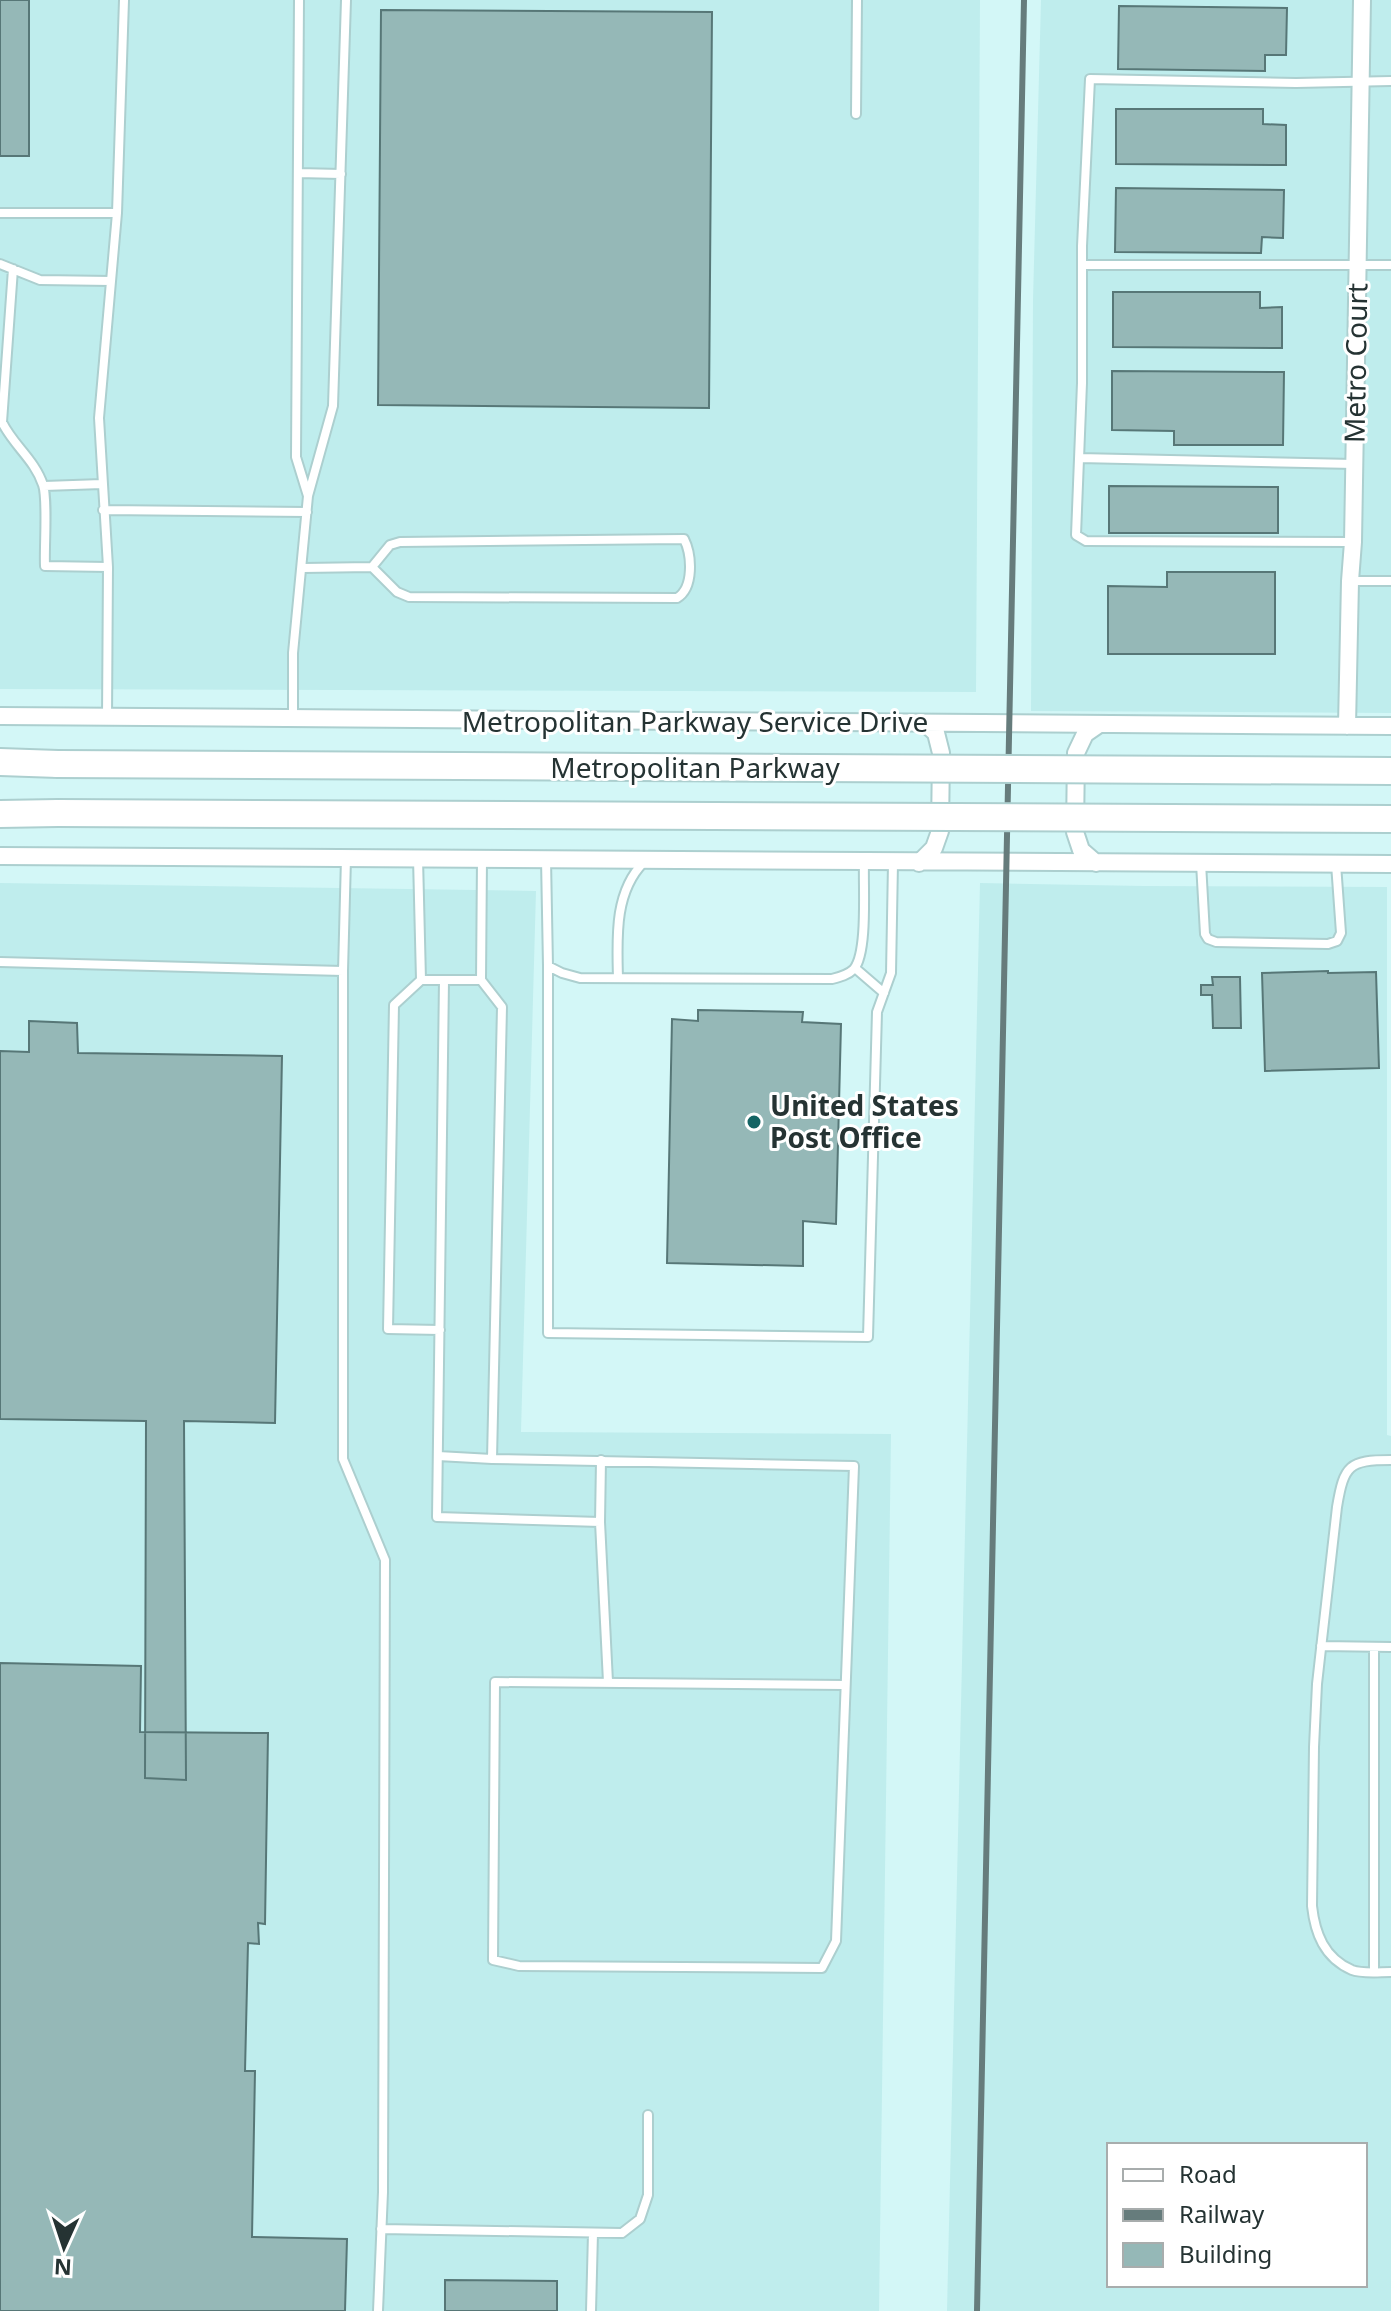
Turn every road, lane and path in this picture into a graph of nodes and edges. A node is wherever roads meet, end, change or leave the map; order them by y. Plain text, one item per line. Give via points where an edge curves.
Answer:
1 (124, 0) edge
2 (299, 0) edge
3 (346, 0) edge
4 (857, 0) edge
5 (1362, 0) edge
6 (1361, 81) junction
7 (1391, 81) edge
8 (856, 114) dead end
9 (298, 173) junction
10 (341, 174) junction
11 (0, 213) edge
12 (117, 213) junction
13 (0, 264) edge
14 (1082, 265) junction
15 (1358, 265) junction
16 (1391, 265) edge
17 (13, 269) junction
18 (111, 281) junction
19 (1079, 458) junction
20 (1355, 464) junction
21 (102, 484) junction
22 (44, 486) junction
23 (308, 496) junction
24 (103, 510) junction
25 (307, 512) junction
26 (1353, 542) junction
27 (108, 567) junction
28 (372, 567) junction
29 (303, 568) junction
30 (1350, 581) junction
31 (1391, 581) edge
32 (0, 716) edge
33 (107, 718) junction
34 (293, 719) junction
35 (926, 724) junction
36 (1098, 725) junction
37 (1347, 726) junction
38 (1391, 726) edge
39 (0, 762) edge
40 (1391, 771) edge
41 (0, 814) edge
42 (1391, 819) edge
43 (0, 856) edge
44 (346, 857) junction
45 (418, 858) junction
46 (482, 859) junction
47 (546, 859) junction
48 (645, 860) junction
49 (864, 863) junction
50 (893, 863) junction
51 (919, 863) junction
52 (1096, 863) junction
53 (1201, 863) junction
54 (1336, 864) junction
55 (1391, 864) edge
56 (0, 962) edge
57 (548, 966) junction
58 (855, 968) junction
59 (343, 971) junction
60 (618, 978) junction
61 (421, 980) junction
62 (444, 980) junction
63 (481, 980) junction
64 (884, 993) junction
65 (440, 1330) junction
66 (438, 1456) junction
67 (492, 1459) junction
68 (601, 1460) junction
69 (1391, 1460) edge
70 (600, 1522) junction
71 (1321, 1646) junction
72 (1374, 1647) junction
73 (1391, 1647) edge
74 (608, 1682) junction
75 (844, 1685) junction
76 (1374, 1972) junction
77 (1391, 1972) edge
78 (648, 2115) dead end
79 (381, 2229) junction
80 (593, 2233) junction
81 (378, 2311) edge
82 (591, 2311) edge

1 - 12 lane
2 - 9 lane
3 - 10 lane
4 - 8 lane
5 - 6 street, Metro Court
6 - 7 lane
6 - 14 lane via 1090,79
6 - 15 street, Metro Court
9 - 10 lane
9 - 23 lane via 296,457
10 - 23 lane via 333,406
11 - 12 lane
12 - 18 lane
13 - 17 lane
14 - 15 lane
14 - 19 lane
15 - 16 lane
15 - 20 street, Metro Court
17 - 18 lane via 40,280
17 - 22 lane via 2,422
18 - 21 lane via 99,418
19 - 20 lane
19 - 26 lane via 1076,535 1086,541
20 - 26 street, Metro Court
21 - 22 lane
21 - 24 lane
22 - 27 lane via 45,566
23 - 25 lane
24 - 25 lane
24 - 27 lane
25 - 29 lane
26 - 30 street, Metro Court
27 - 33 lane
28 - 28 lane via 409,597 677,598 689,586 684,539 400,542 390,545
28 - 29 lane
29 - 34 lane via 293,653
30 - 31 lane
30 - 37 street, Metro Court
32 - 33 street, Metropolitan Parkway Service Drive
33 - 34 street, Metropolitan Parkway Service Drive
34 - 35 street, Metropolitan Parkway Service Drive
35 - 36 street, Metropolitan Parkway Service Drive
35 - 51 street via 936,733 941,753 940,831 934,848
36 - 37 street, Metropolitan Parkway Service Drive
36 - 52 street via 1085,734 1076,753 1075,832 1081,850
37 - 38 street, Metropolitan Parkway Service Drive
39 - 40 main road, Metropolitan Parkway, bridge
41 - 42 main road, Metropolitan Parkway, bridge
43 - 44 street
44 - 45 street
44 - 59 lane
45 - 46 street
45 - 61 lane
46 - 47 street
46 - 63 lane
47 - 48 street
47 - 57 lane
48 - 49 street
48 - 60 lane via 624,890 617,931
49 - 50 street
49 - 58 lane via 861,954
50 - 51 street
50 - 64 lane via 891,973
51 - 52 street
52 - 53 street
53 - 54 street
53 - 54 lane via 1208,939 1328,944 1341,933
54 - 55 street
56 - 59 lane
57 - 60 lane via 580,978
57 - 64 lane via 548,1333 868,1337 877,1012
58 - 60 lane via 832,979
58 - 64 lane
59 - 79 lane via 343,1459 385,1560
61 - 62 lane
61 - 65 lane via 394,1005 388,1329
62 - 63 lane
62 - 65 lane
63 - 67 lane via 502,1007
65 - 66 lane
66 - 67 lane
66 - 70 lane via 437,1517
67 - 68 lane
68 - 70 lane
68 - 75 lane via 854,1466
69 - 71 lane via 1356,1463 1341,1484
70 - 74 lane
71 - 72 lane
71 - 76 lane via 1314,1747 1314,1926 1321,1945 1333,1956 1352,1970
72 - 73 lane
72 - 76 lane
74 - 75 lane
74 - 75 lane via 495,1682 493,1960 519,1966 822,1968 836,1941
76 - 77 lane
78 - 80 lane via 648,2195 640,2219 622,2233
79 - 80 lane
79 - 81 lane
80 - 82 lane

